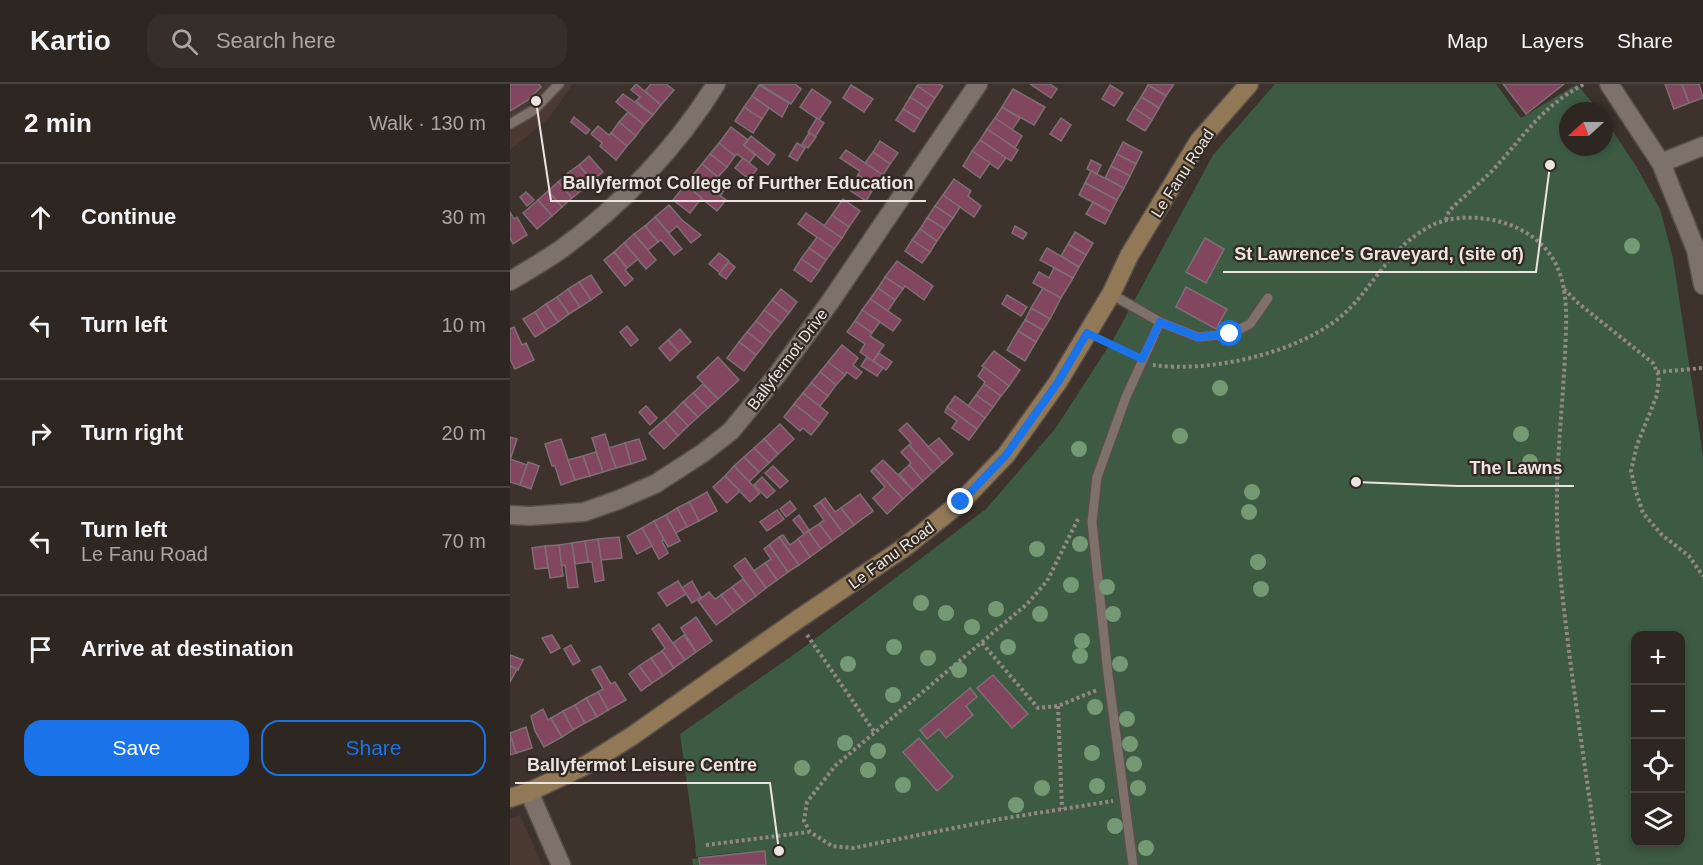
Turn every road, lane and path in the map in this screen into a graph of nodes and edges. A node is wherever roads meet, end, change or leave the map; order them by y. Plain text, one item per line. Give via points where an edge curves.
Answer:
1 (559, 84) edge
2 (716, 84) edge
3 (978, 84) edge
4 (1249, 84) edge
5 (1584, 84) edge
6 (1609, 84) edge
7 (510, 124) edge
8 (1703, 146) edge
9 (1661, 164) junction
10 (1446, 220) junction
11 (510, 281) edge
12 (1703, 285) edge
13 (1564, 289) junction
14 (1111, 294) junction
15 (1269, 298) dead end
16 (1160, 322) junction
17 (1087, 333) junction
18 (1142, 359) junction
19 (1703, 368) edge
20 (1657, 372) junction
21 (1095, 494) junction
22 (510, 515) edge
23 (1703, 576) edge
24 (796, 620) junction
25 (981, 643) junction
26 (1110, 685) junction
27 (1058, 706) junction
28 (875, 733) junction
29 (529, 792) junction
30 (510, 798) edge
31 (1124, 799) junction
32 (1062, 809) junction
33 (810, 832) junction
34 (706, 845) dead end
35 (561, 865) edge
36 (1132, 865) edge
37 (1599, 865) edge

1 - 7 lane via 534,110
2 - 11 street via 663,155 614,206 560,250
3 - 22 street, Ballyfermot Drive via 830,302 731,431 655,484 618,500 584,512
4 - 14 street, Le Fanu Road via 1199,141 1129,256
5 - 10 path via 1549,106 1493,170 1449,211
6 - 9 street
8 - 9 street
9 - 12 street via 1696,250
10 - 13 path via 1489,219 1509,223 1545,249 1557,266
10 - 18 path via 1424,229 1404,245 1345,313 1293,346 1256,357 1174,368 1152,365
13 - 20 path via 1653,363
13 - 37 path via 1566,331 1557,500 1560,580
14 - 16 lane
14 - 17 street, Le Fanu Road
15 - 16 lane via 1250,324 1230,334 1198,337
16 - 18 lane
17 - 18 path
17 - 24 street, Le Fanu Road via 1006,455 961,502 904,547
18 - 21 lane via 1097,477
19 - 20 path
20 - 23 path via 1658,395 1637,445 1631,471 1643,513 1662,535 1689,556
21 - 25 path via 1047,581 1027,604
21 - 26 lane via 1092,522
24 - 28 path
24 - 29 street, Le Fanu Road via 632,736 586,765
25 - 27 path via 1038,708
25 - 28 path
26 - 27 path
26 - 31 lane
27 - 32 path
28 - 33 path via 835,766 807,802 804,821
29 - 30 street, Le Fanu Road
29 - 35 street
31 - 32 path
31 - 36 lane
32 - 33 path via 853,848 832,846
33 - 34 path

